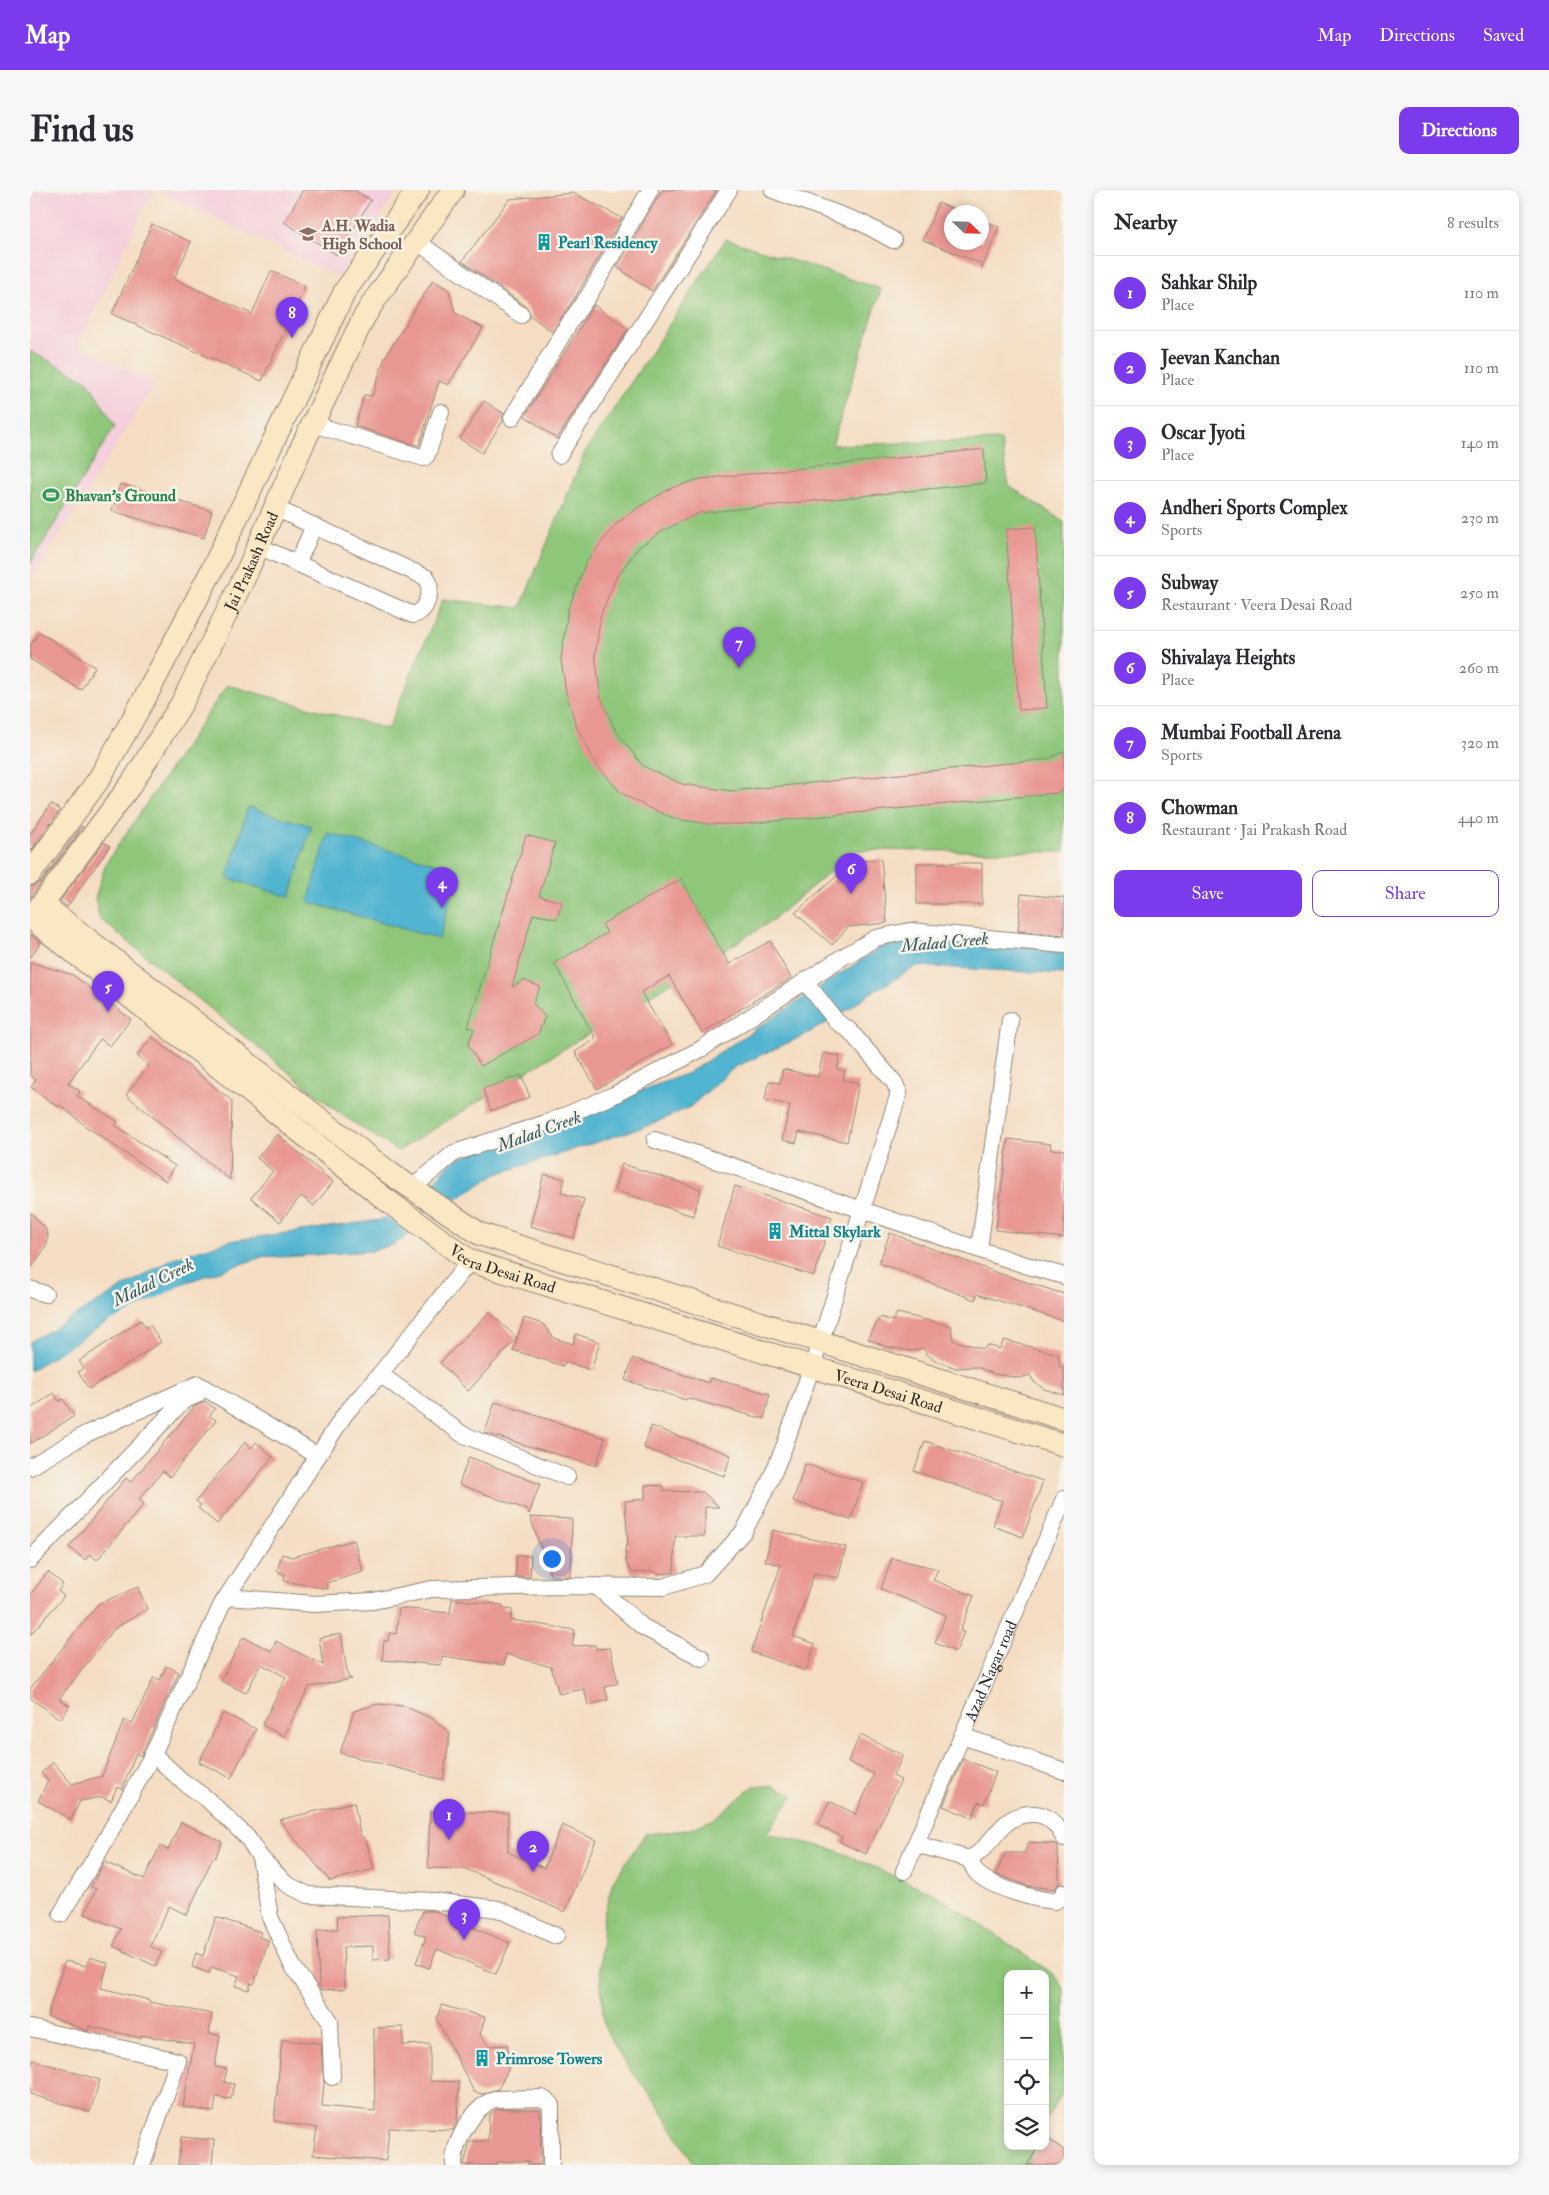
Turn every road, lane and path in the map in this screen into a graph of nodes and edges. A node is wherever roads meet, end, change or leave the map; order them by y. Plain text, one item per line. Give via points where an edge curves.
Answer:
1 (418, 190) edge
2 (453, 190) edge
3 (650, 190) edge
4 (729, 190) edge
5 (774, 190) edge
6 (416, 240) junction
7 (893, 240) dead end
8 (521, 315) dead end
9 (441, 412) dead end
10 (512, 418) dead end
11 (313, 424) junction
12 (559, 454) dead end
13 (275, 508) junction
14 (314, 526) junction
15 (258, 546) junction
16 (297, 564) junction
17 (30, 874) edge
18 (35, 915) edge
19 (1064, 945) edge
20 (813, 982) junction
21 (1010, 1020) dead end
22 (655, 1140) dead end
23 (416, 1191) junction
24 (863, 1210) junction
25 (979, 1250) junction
26 (470, 1261) junction
27 (1064, 1276) edge
28 (820, 1342) junction
29 (811, 1368) junction
30 (380, 1374) junction
31 (209, 1390) junction
32 (1064, 1420) edge
33 (1064, 1445) edge
34 (318, 1456) junction
35 (30, 1467) edge
36 (567, 1476) dead end
37 (1064, 1499) edge
38 (30, 1560) edge
39 (596, 1586) junction
40 (227, 1597) junction
41 (702, 1658) dead end
42 (962, 1736) junction
43 (152, 1754) junction
44 (1064, 1771) edge
45 (1064, 1838) edge
46 (916, 1844) junction
47 (260, 1857) junction
48 (969, 1859) junction
49 (904, 1871) dead end
50 (1064, 1892) edge
51 (61, 1914) dead end
52 (556, 1936) dead end
53 (30, 2028) edge
54 (332, 2077) dead end
55 (142, 2165) edge
56 (454, 2165) edge
57 (551, 2165) edge

1 - 17 street, Jai Prakash Road via 345,290 211,572 148,694 99,779
2 - 6 street, Jai Prakash Road
3 - 10 street via 590,295
4 - 12 street
5 - 7 street via 862,223
6 - 8 street
6 - 11 street, Jai Prakash Road via 363,318
9 - 11 street via 424,458
11 - 13 street, Jai Prakash Road
13 - 14 street
13 - 15 street, Jai Prakash Road
14 - 16 street
14 - 16 street via 427,578 430,591 422,610 413,615
15 - 16 street
15 - 18 street, Jai Prakash Road via 182,703 132,783
18 - 23 street
18 - 26 street, Veera Desai Road via 385,1199
19 - 20 street via 910,931 876,938
20 - 23 street via 701,1050 614,1095 552,1121 454,1154
20 - 24 street via 894,1082 899,1093
21 - 25 street
22 - 24 street
23 - 28 street via 480,1234
24 - 25 street
24 - 28 street
25 - 27 street
26 - 29 street, Veera Desai Road
26 - 30 street
28 - 29 street
28 - 32 street
29 - 33 street, Veera Desai Road
29 - 39 street via 784,1447 744,1531 705,1574 663,1587
30 - 34 street via 345,1414
30 - 36 street via 462,1434
31 - 34 street
31 - 35 street via 198,1384 86,1434
31 - 38 street via 183,1400
34 - 40 street
37 - 42 street, Azad Nagar road
39 - 40 street via 432,1589 373,1601 314,1604
39 - 41 street via 643,1627
40 - 43 street
42 - 44 street
42 - 46 street, Azad Nagar road
43 - 47 street via 247,1837
43 - 51 street
45 - 48 street via 1052,1820 1038,1814 1026,1814 1004,1824 977,1856
46 - 48 street
46 - 49 street, Azad Nagar road
47 - 52 street via 286,1884 308,1895 433,1901 498,1909
47 - 54 street via 270,1917 292,1965 330,2021
48 - 50 street via 976,1873 985,1880 1031,1898 1055,1902
53 - 55 street via 178,2061
56 - 57 street via 459,2138 488,2101 542,2098 551,2104

